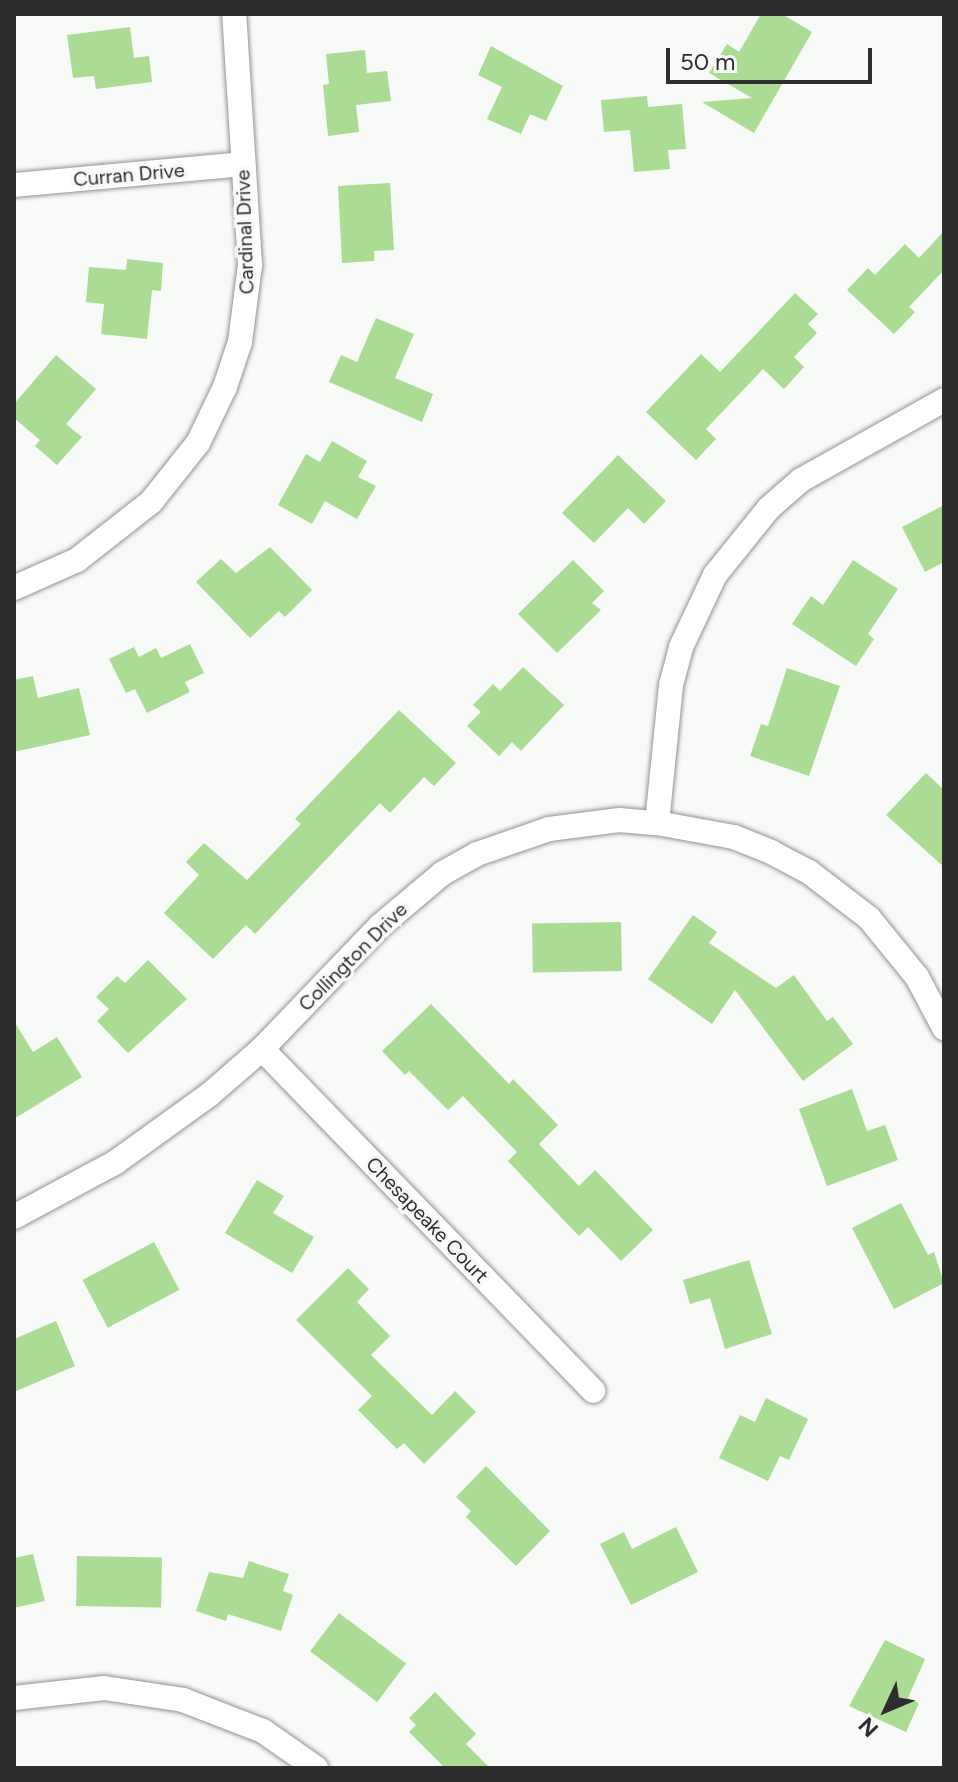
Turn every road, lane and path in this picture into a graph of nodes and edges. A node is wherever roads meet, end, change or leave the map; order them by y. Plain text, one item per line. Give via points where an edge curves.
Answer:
1 (234, 14) edge
2 (243, 164) junction
3 (14, 185) edge
4 (944, 400) edge
5 (14, 588) edge
6 (657, 823) junction
7 (944, 1028) edge
8 (262, 1049) junction
9 (14, 1217) edge
10 (593, 1391) dead end
11 (14, 1698) edge
12 (316, 1768) edge

1 - 2 street, Cardinal Drive
2 - 3 street, Curran Drive
2 - 5 street, Cardinal Drive via 250,265 247,306 215,411 178,472 120,530 77,560
4 - 6 street via 801,480 769,508 715,575 681,647 671,685
6 - 7 street, Collington Drive via 734,837 809,872 841,894 894,946
6 - 8 street, Collington Drive via 619,820 549,829 477,854 443,873 380,926
8 - 9 street, Collington Drive via 149,1141
8 - 10 street, Chesapeake Court
11 - 12 street via 104,1688 183,1700 263,1731

